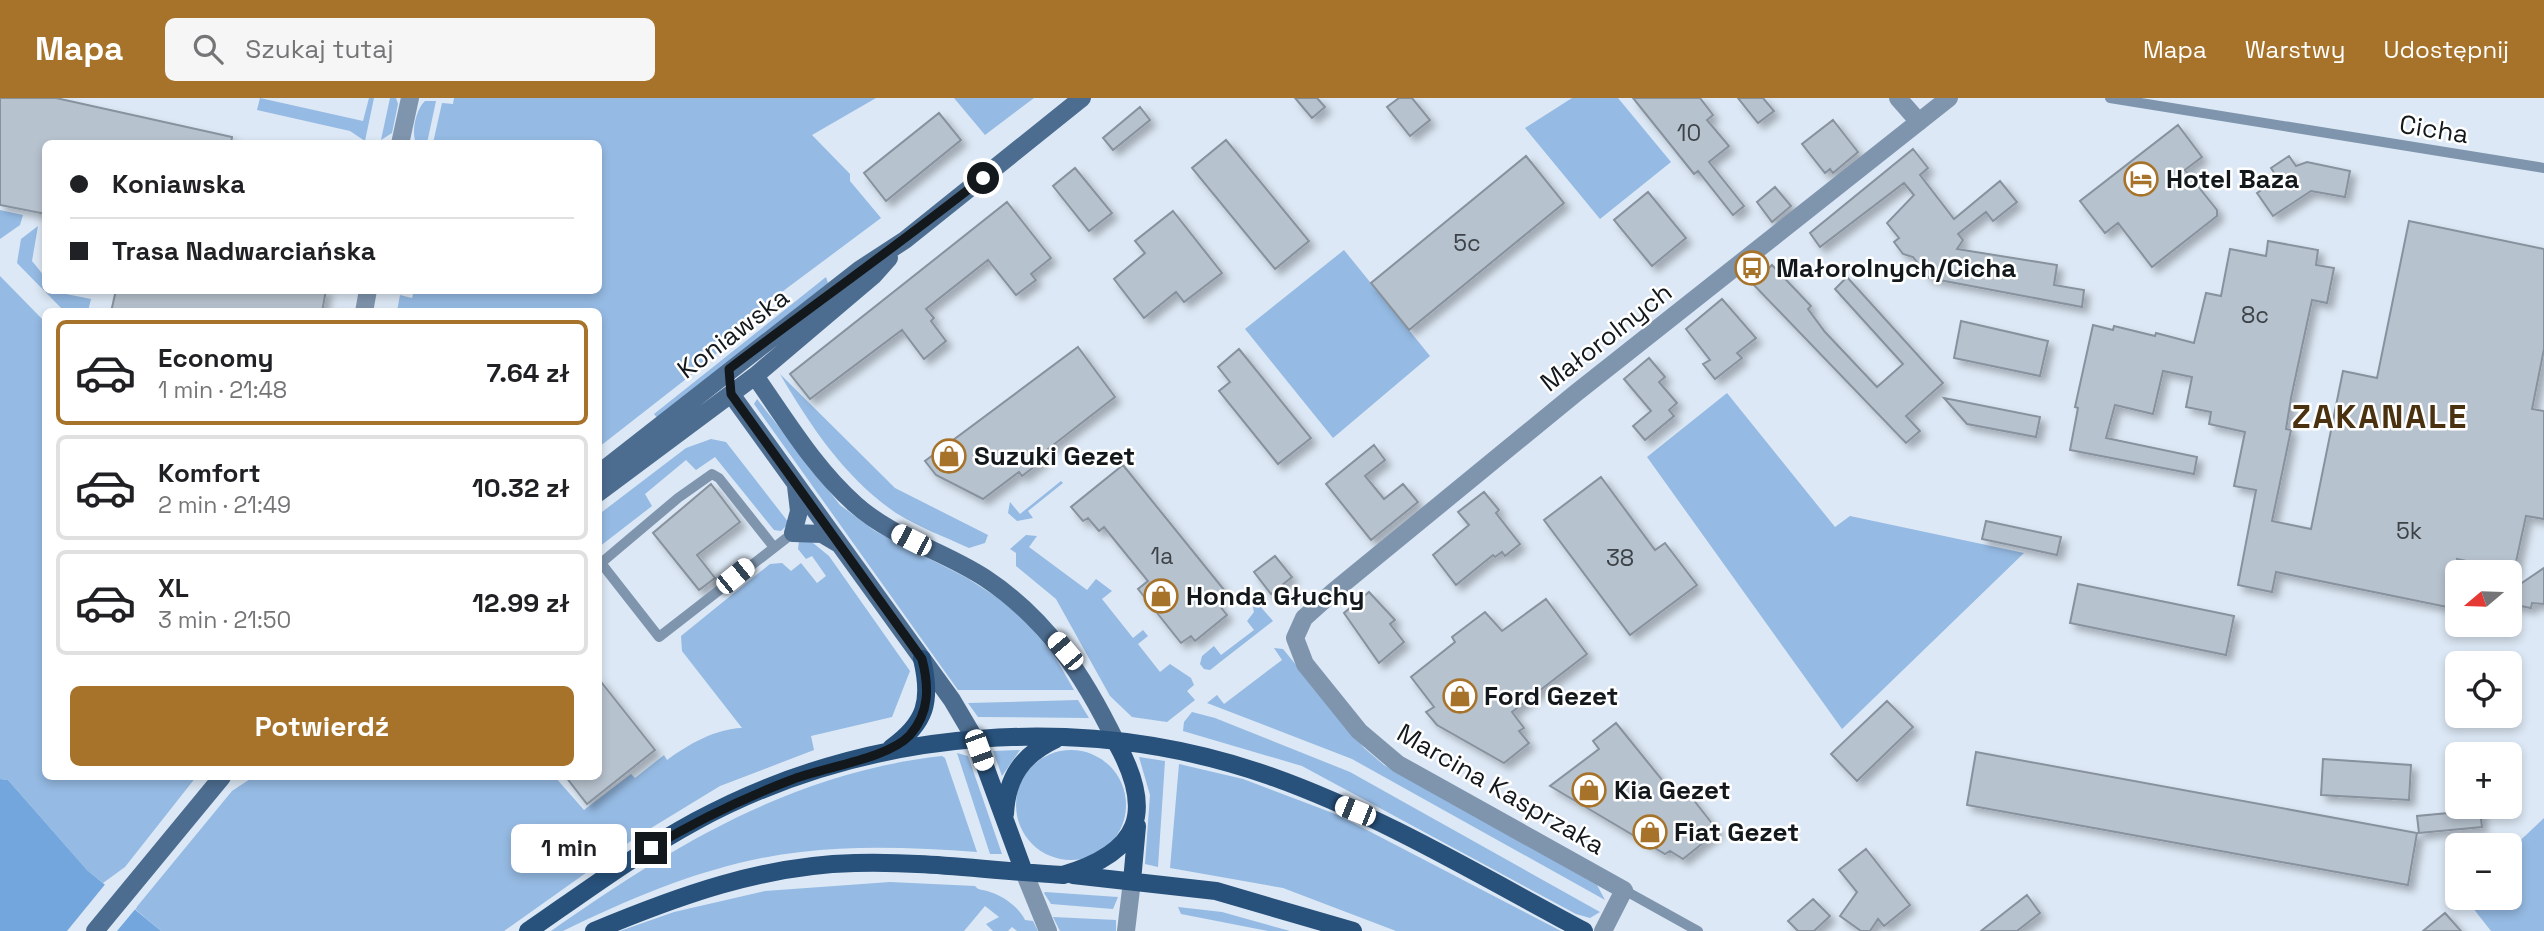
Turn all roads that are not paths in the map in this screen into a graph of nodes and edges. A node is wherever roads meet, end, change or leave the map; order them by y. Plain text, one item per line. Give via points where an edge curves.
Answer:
1 (410, 98) edge
2 (1082, 98) edge
3 (1898, 98) edge
4 (1949, 98) edge
5 (2110, 98) edge
6 (1919, 122) junction
7 (401, 140) edge
8 (2544, 168) edge
9 (905, 240) junction
10 (729, 369) junction
11 (755, 376) junction
12 (731, 394) junction
13 (786, 468) junction
14 (602, 471) edge
15 (602, 490) edge
16 (793, 533) junction
17 (772, 546) junction
18 (845, 551) junction
19 (602, 562) edge
20 (602, 566) edge
21 (1300, 624) joint
22 (922, 659) junction
23 (1060, 738) junction
24 (975, 739) junction
25 (1115, 742) junction
26 (885, 752) junction
27 (220, 780) edge
28 (1138, 809) junction
29 (1005, 821) junction
30 (1024, 872) junction
31 (1063, 874) junction
32 (1132, 881) junction
33 (1624, 890) junction
34 (94, 931) edge
35 (528, 931) edge
36 (594, 931) edge
37 (1048, 931) edge
38 (1126, 931) edge
39 (1353, 931) edge
40 (1584, 931) edge
41 (1603, 931) edge
42 (1698, 931) edge

1 - 7 street
2 - 9 main road, Koniawska
3 - 6 street
4 - 6 street, Małorolnych
5 - 8 lane, Cicha
6 - 21 street, Małorolnych via 1576,393
9 - 10 main road, Koniawska
9 - 11 main road, Koniawska via 873,276
10 - 11 main road
10 - 12 main road
10 - 14 main road, Koniawska
11 - 12 main road, Koniawska
11 - 25 main road via 824,473 857,506 893,531 985,578 1039,620 1065,651
12 - 13 main road
12 - 15 main road, Koniawska
13 - 16 main road via 799,500
13 - 18 main road
16 - 17 lane
16 - 18 main road via 822,534
17 - 19 lane via 719,478 708,474
17 - 20 lane via 659,637
18 - 22 main road
21 - 33 street, Marcina Kasprzaka via 1295,638 1305,664 1379,751
22 - 24 main road
22 - 26 main road via 927,680 925,709 910,734
23 - 24 main road
23 - 25 main road
23 - 29 main road via 1037,749 1020,765 1009,784
24 - 26 main road
24 - 29 main road
25 - 28 main road via 1134,781
25 - 40 main road via 1226,762 1323,797 1436,851
26 - 35 main road via 795,778 696,821
27 - 34 main road
28 - 31 main road via 1132,828 1117,849 1100,862
28 - 32 main road
29 - 30 main road
30 - 31 main road
30 - 36 main road via 897,863 810,866 713,885
30 - 37 street
31 - 32 main road
32 - 38 street
32 - 39 main road via 1216,891
33 - 41 street
33 - 42 lane, Marcina Kasprzaka

